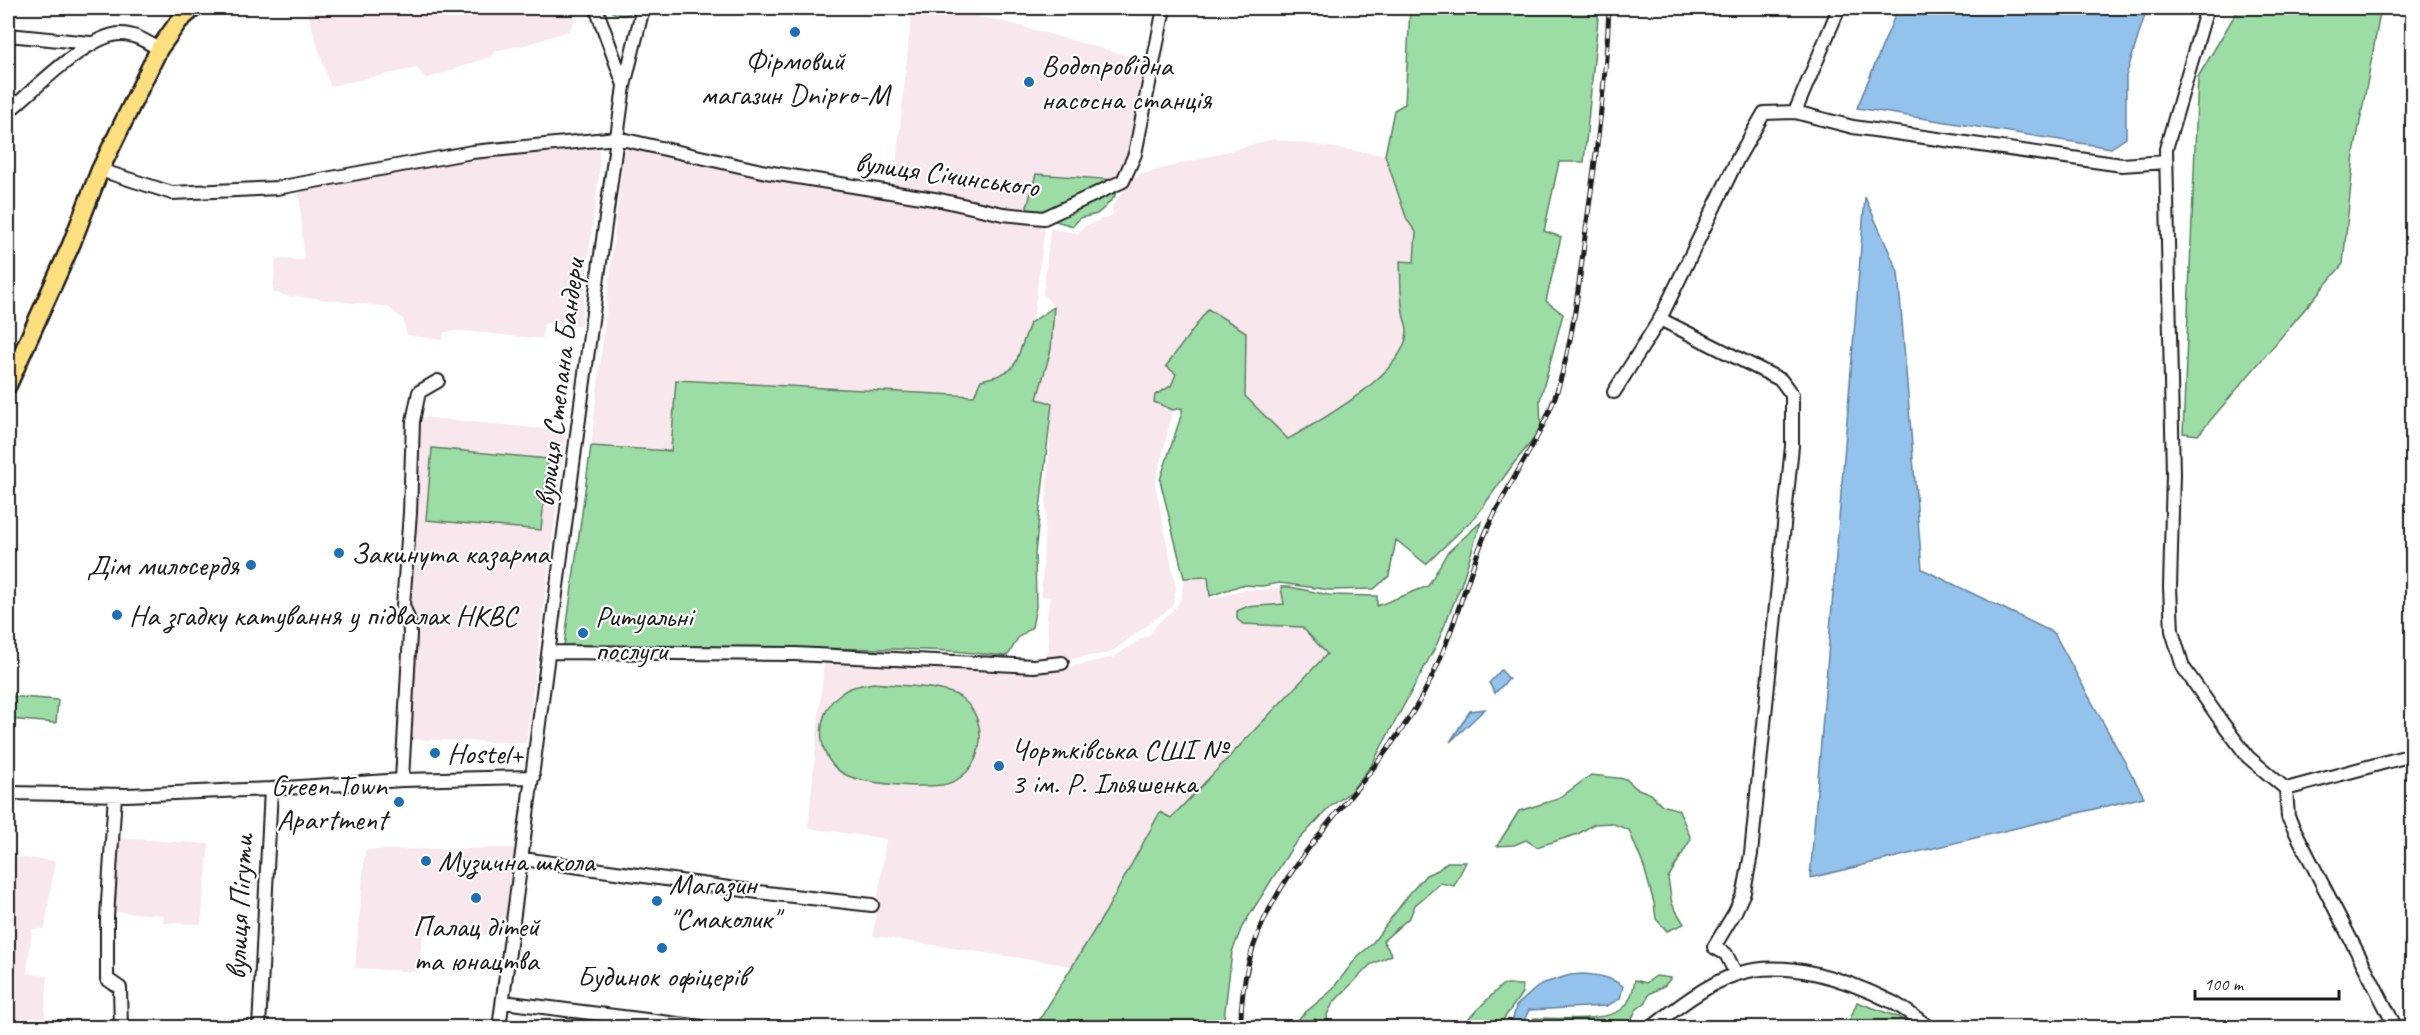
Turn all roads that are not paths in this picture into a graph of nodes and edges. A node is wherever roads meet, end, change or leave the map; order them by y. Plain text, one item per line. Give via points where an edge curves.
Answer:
1 (194, 8) edge
2 (596, 8) edge
3 (643, 8) edge
4 (1164, 8) edge
5 (1839, 8) edge
6 (2207, 8) edge
7 (8, 35) edge
8 (90, 43) junction
9 (159, 49) junction
10 (624, 86) junction
11 (8, 112) edge
12 (1795, 112) junction
13 (617, 138) junction
14 (2166, 162) junction
15 (100, 170) junction
16 (1660, 319) junction
17 (438, 381) dead end
18 (8, 386) edge
19 (1614, 392) dead end
20 (549, 651) junction
21 (1062, 663) dead end
22 (2412, 755) edge
23 (533, 777) junction
24 (402, 780) junction
25 (271, 789) junction
26 (2286, 789) junction
27 (8, 793) edge
28 (115, 795) junction
29 (523, 859) junction
30 (872, 906) dead end
31 (1736, 974) junction
32 (503, 1002) junction
33 (121, 1028) edge
34 (259, 1028) edge
35 (500, 1028) edge
36 (710, 1028) edge
37 (1651, 1028) edge
38 (1930, 1028) edge
39 (2396, 1028) edge

1 - 9 main road
2 - 10 street
3 - 10 street, вулиця Степана Бандери
4 - 13 street, вулиця Січинського via 1135,154 1124,181 1044,218 766,172
5 - 12 street
6 - 14 street via 2166,149
7 - 8 street
8 - 9 street via 119,34
8 - 11 street
9 - 15 main road
10 - 13 street, вулиця Степана Бандери
12 - 14 street via 1853,127 2122,165
12 - 16 street via 1764,113
13 - 15 street via 472,152 277,188 172,193
13 - 20 street, вулиця Степана Бандери
14 - 26 street via 2173,474 2172,631 2183,667 2221,721 2248,758
15 - 18 main road
16 - 19 street
16 - 31 street via 1781,380 1792,395 1792,446 1751,854 1744,892 1714,947 1726,954
17 - 24 street via 419,392 413,421 403,605 410,634
20 - 21 street via 795,654 1034,666
20 - 23 street, вулиця Степана Бандери
22 - 26 street
23 - 24 street
23 - 29 street, вулиця Степана Бандери
24 - 25 street
25 - 28 street
25 - 34 street, вулиця Пігути
26 - 39 street via 2288,817
27 - 28 street
28 - 33 street via 107,917 108,979 120,988
29 - 30 street
29 - 32 street, вулиця Степана Бандери
31 - 37 street via 1687,1000
31 - 38 street via 1772,968 1818,975 1893,1003
32 - 35 street, вулиця Степана Бандери
32 - 36 street

